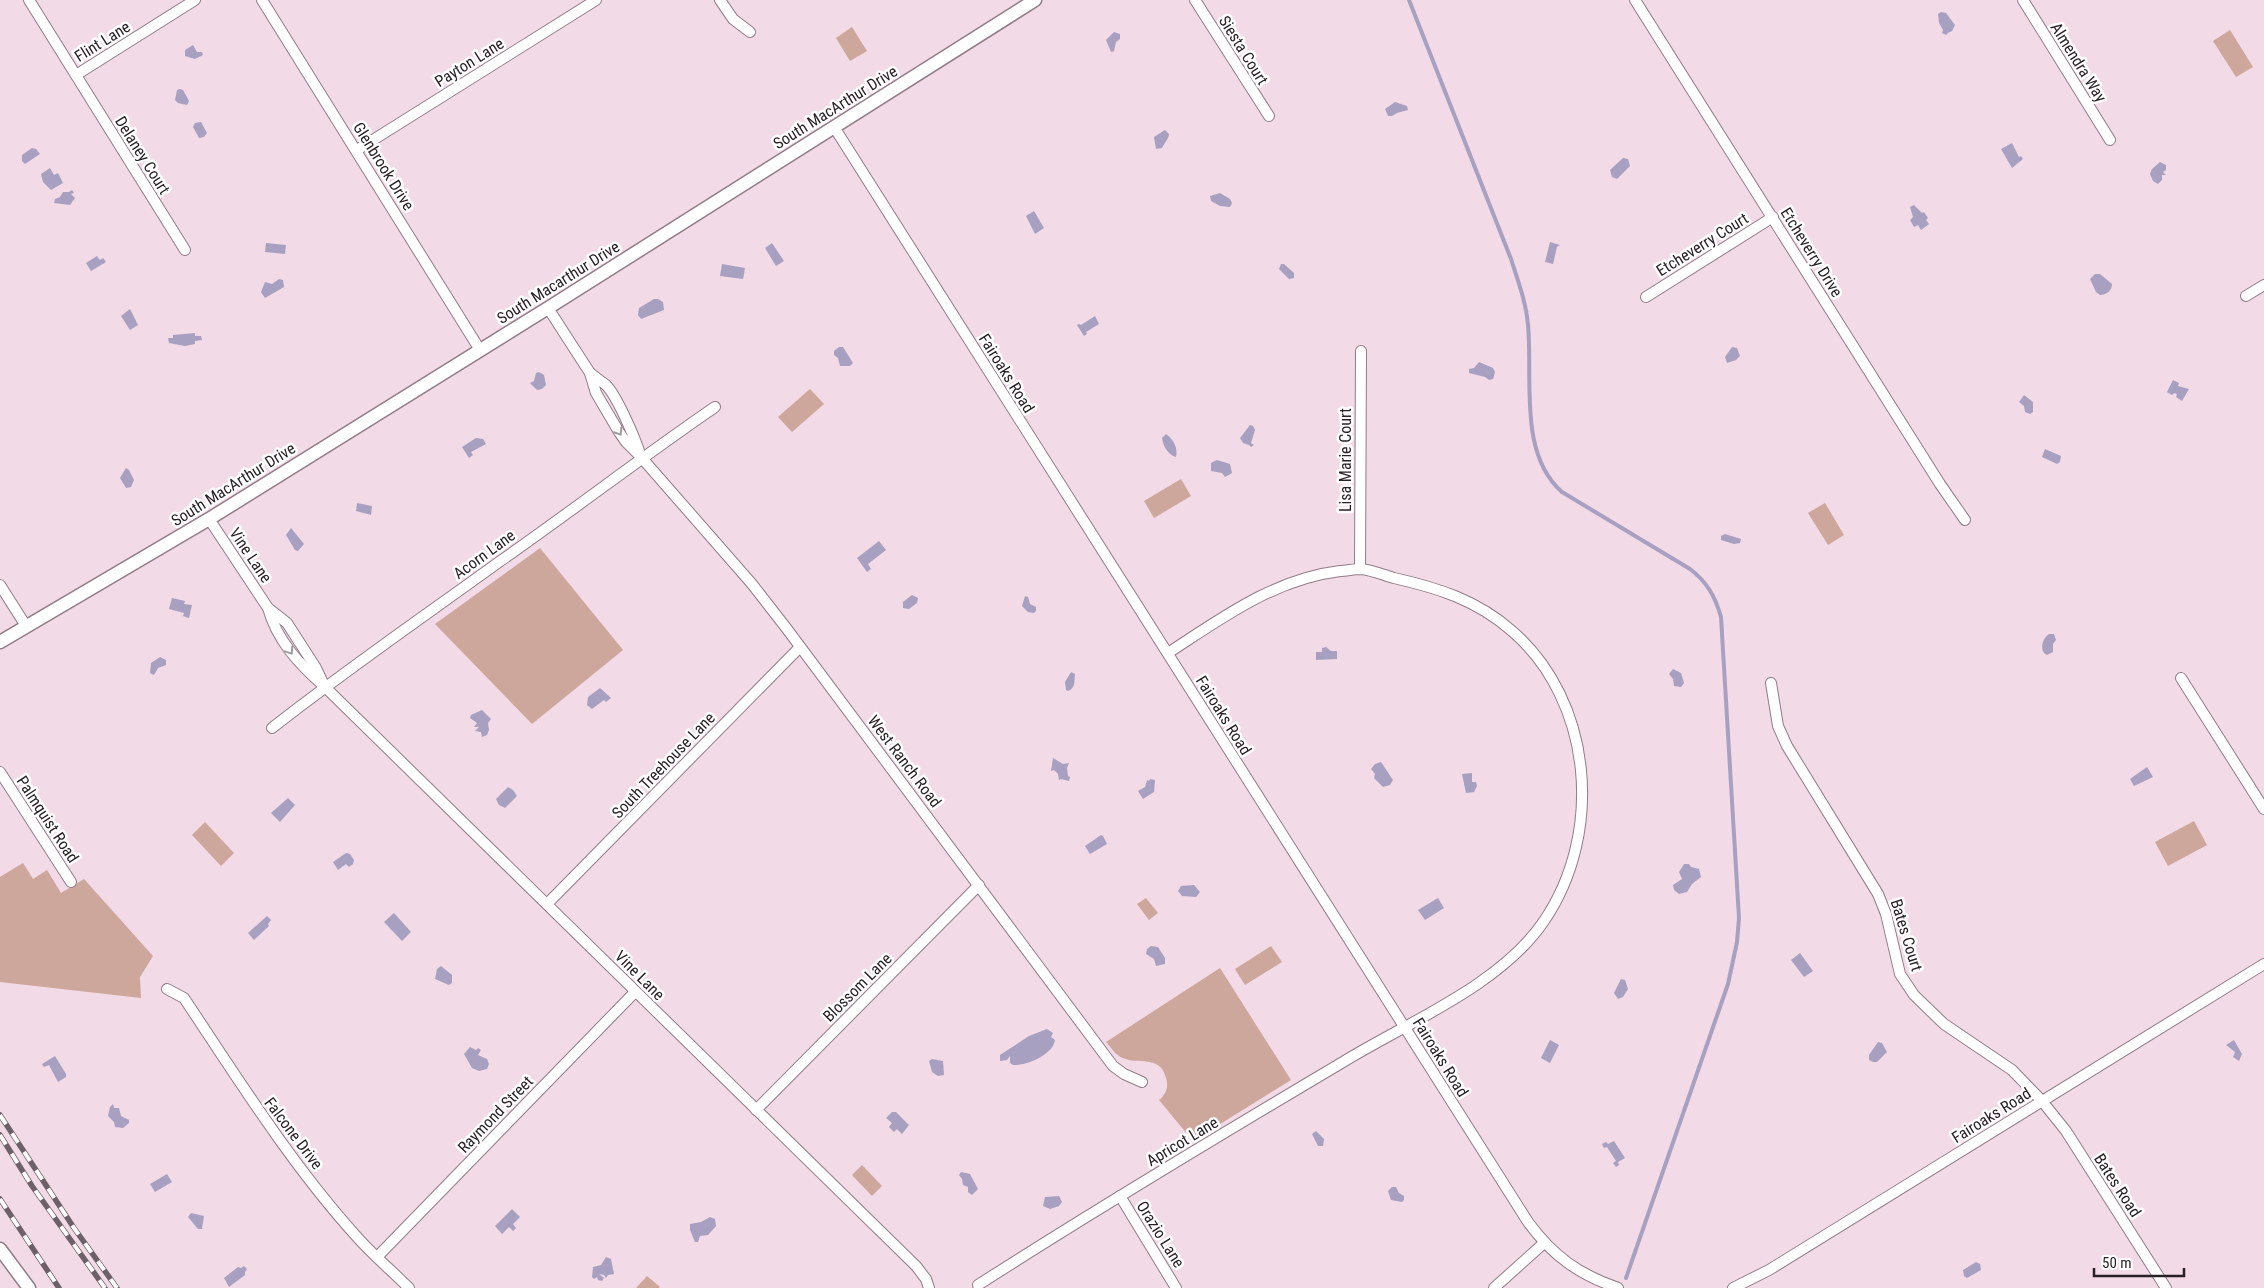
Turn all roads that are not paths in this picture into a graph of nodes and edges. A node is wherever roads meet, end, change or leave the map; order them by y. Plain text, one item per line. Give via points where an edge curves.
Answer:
1 (29, 0) edge
2 (195, 0) edge
3 (262, 0) edge
4 (596, 0) edge
5 (720, 0) edge
6 (1035, 0) edge
7 (1195, 0) edge
8 (1635, 0) edge
9 (2023, 0) edge
10 (750, 32) dead end
11 (76, 75) junction
12 (1269, 116) dead end
13 (834, 127) junction
14 (2110, 140) dead end
15 (357, 150) junction
16 (1773, 217) junction
17 (653, 242) joint
18 (185, 250) dead end
19 (2264, 285) edge
20 (1646, 296) dead end
21 (2246, 296) dead end
22 (548, 308) junction
23 (480, 350) junction
24 (1361, 351) dead end
25 (590, 373) junction
26 (715, 407) dead end
27 (620, 410) junction
28 (610, 416) junction
29 (642, 457) junction
30 (209, 519) junction
31 (1965, 520) dead end
32 (1360, 569) junction
33 (0, 585) edge
34 (26, 626) junction
35 (0, 642) edge
36 (800, 647) junction
37 (1168, 654) junction
38 (2181, 678) dead end
39 (1771, 683) dead end
40 (325, 686) junction
41 (272, 728) dead end
42 (0, 772) edge
43 (2264, 809) edge
44 (71, 882) dead end
45 (978, 884) junction
46 (547, 904) junction
47 (2264, 964) edge
48 (167, 989) dead end
49 (635, 992) junction
50 (1404, 1026) junction
51 (1142, 1082) dead end
52 (2042, 1101) junction
53 (756, 1110) junction
54 (1120, 1196) junction
55 (1544, 1243) junction
56 (0, 1249) edge
57 (378, 1257) junction
58 (978, 1285) dead end
59 (29, 1288) edge
60 (408, 1288) edge
61 (929, 1288) edge
62 (1176, 1288) edge
63 (1494, 1288) edge
64 (1618, 1288) edge
65 (1733, 1288) edge
66 (2166, 1288) edge

1 - 11 street, Delaney Court
2 - 11 street, Flint Lane
3 - 15 street, Glenbrook Drive
4 - 15 street, Payton Lane
5 - 10 street via 732,19
6 - 13 street, South MacArthur Drive
7 - 12 street, Siesta Court
8 - 16 street, Etcheverry Drive
9 - 14 street, Almendra Way
11 - 18 street, Delaney Court
13 - 17 street, South MacArthur Drive
13 - 37 street, Fairoaks Road
15 - 23 street, Glenbrook Drive
16 - 20 street, Etcheverry Court
16 - 31 street, Etcheverry Drive
17 - 22 street, South Macarthur Drive
19 - 21 street
22 - 23 street, South Macarthur Drive
22 - 25 street, West Ranch Road
23 - 30 street, South MacArthur Drive
24 - 32 street, Lisa Marie Court
25 - 27 street, West Ranch Road via 607,386
25 - 28 street, West Ranch Road via 596,393
26 - 29 street, Acorn Lane
27 - 28 street
27 - 29 street, West Ranch Road
28 -> 29 street, West Ranch Road via 626,442
29 - 36 street, West Ranch Road via 752,584
29 - 40 street, Acorn Lane
30 - 34 street, South MacArthur Drive
30 - 40 street, Vine Lane via 268,608 287,623
32 - 37 street, Apricot Lane via 1290,582 1252,599
32 - 50 street, Apricot Lane via 1454,594 1511,630 1548,674 1569,718 1579,752 1582,818 1576,851 1566,881 1545,920 1528,942 1503,965 1468,990
33 - 34 street
34 - 35 street, South MacArthur Drive
36 - 45 street, West Ranch Road
36 - 46 street, South Treehouse Lane
37 - 50 street, Fairoaks Road
38 - 43 street
39 - 52 street, Bates Court via 1778,726 1787,746 1878,894 1900,974 1914,995 1944,1024 2012,1070
40 - 41 street, Acorn Lane
40 - 46 street, Vine Lane
42 - 44 street, Palmquist Road
45 - 51 street, West Ranch Road via 1113,1066
45 - 53 street, Blossom Lane
46 - 49 street, Vine Lane
47 - 52 street, Fairoaks Road
48 - 57 street, Falcone Drive via 184,998 252,1101 305,1173 357,1237
49 - 53 street, Vine Lane
49 - 57 street, Raymond Street
50 - 54 street, Apricot Lane
50 - 55 street, Fairoaks Road
52 - 65 street, Fairoaks Road via 1769,1270
52 - 66 street, Bates Road via 2066,1130
53 - 61 street, Vine Lane via 916,1266
54 - 58 street, Apricot Lane
54 - 62 street, Orazio Lane
55 - 63 street
55 - 64 street, Fairoaks Road via 1572,1268
56 - 59 street
57 - 60 street, Falcone Drive

